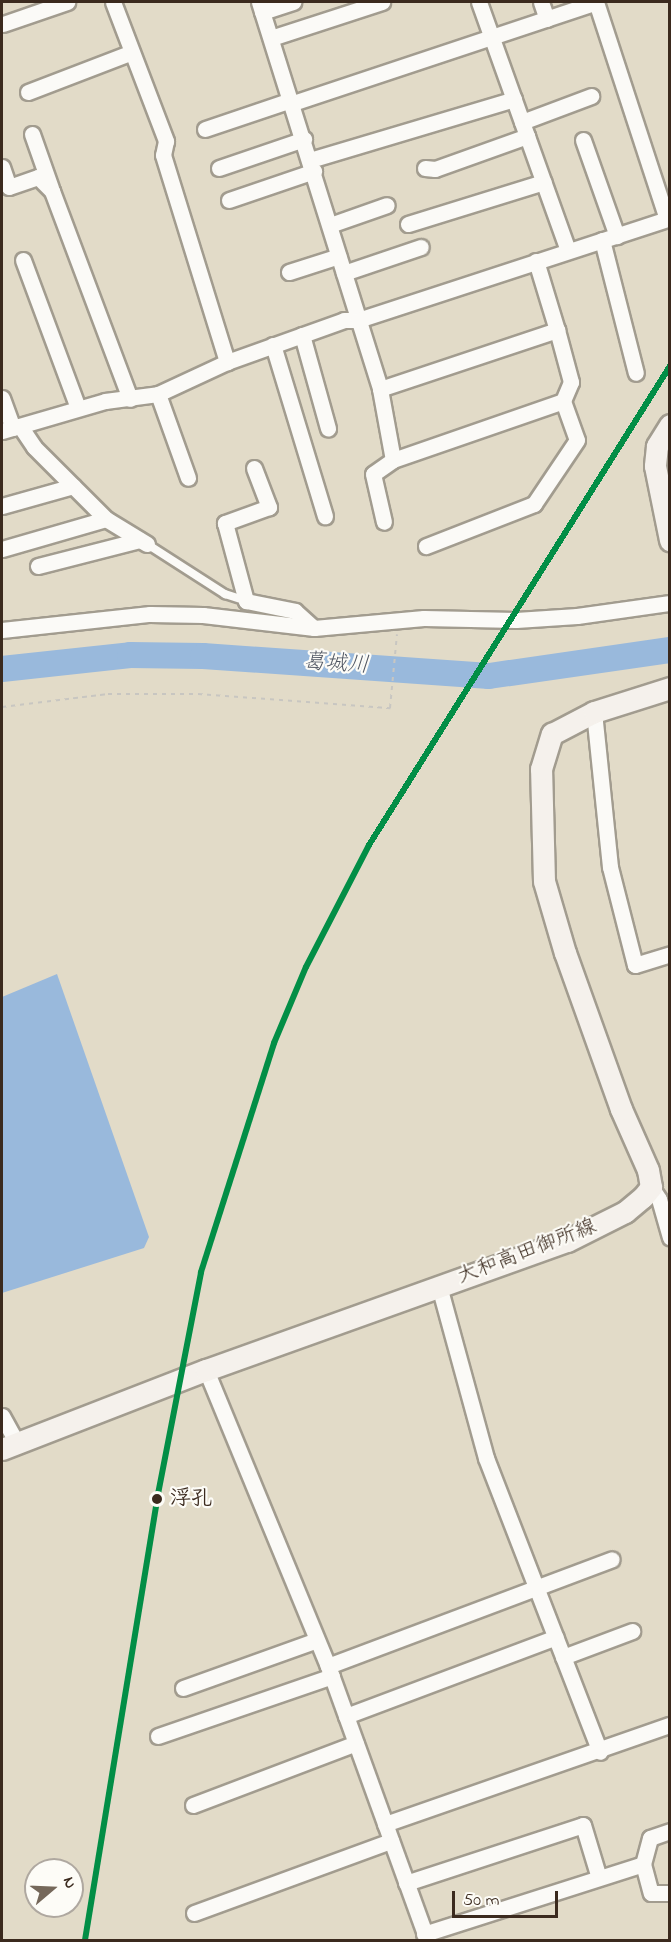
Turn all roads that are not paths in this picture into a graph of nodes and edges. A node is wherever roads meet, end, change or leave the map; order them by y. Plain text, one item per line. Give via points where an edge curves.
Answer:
1 (67, 2) edge
2 (114, 2) edge
3 (292, 2) edge
4 (382, 2) edge
5 (479, 2) edge
6 (541, 2) edge
7 (596, 2) edge
8 (260, 7) edge
9 (547, 19) junction
10 (3, 24) edge
11 (492, 36) junction
12 (271, 38) junction
13 (132, 52) junction
14 (28, 92) dead end
15 (591, 96) dead end
16 (514, 99) junction
17 (293, 104) junction
18 (205, 129) dead end
19 (525, 129) junction
20 (32, 134) dead end
21 (304, 139) junction
22 (583, 140) dead end
23 (312, 166) junction
24 (2, 167) edge
25 (219, 168) dead end
26 (425, 168) dead end
27 (544, 182) junction
28 (52, 191) junction
29 (229, 200) dead end
30 (387, 205) dead end
31 (668, 219) edge
32 (408, 224) dead end
33 (330, 225) junction
34 (609, 238) junction
35 (421, 247) dead end
36 (568, 251) junction
37 (339, 256) junction
38 (23, 261) dead end
39 (536, 261) junction
40 (289, 272) dead end
41 (344, 273) junction
42 (358, 320) junction
43 (557, 330) junction
44 (302, 335) junction
45 (273, 345) junction
46 (227, 362) junction
47 (636, 373) dead end
48 (380, 390) junction
49 (158, 394) junction
50 (2, 398) edge
51 (130, 399) junction
52 (563, 401) junction
53 (78, 408) junction
54 (669, 425) edge
55 (12, 428) edge
56 (328, 428) dead end
57 (393, 460) junction
58 (254, 468) dead end
59 (188, 478) dead end
60 (73, 486) junction
61 (2, 506) edge
62 (325, 516) dead end
63 (106, 519) junction
64 (384, 522) dead end
65 (669, 540) edge
66 (143, 542) junction
67 (426, 546) dead end
68 (2, 549) edge
69 (38, 566) dead end
70 (246, 601) junction
71 (669, 603) edge
72 (314, 628) junction
73 (2, 630) edge
74 (669, 688) edge
75 (594, 712) junction
76 (669, 954) edge
77 (651, 1187) junction
78 (669, 1237) edge
79 (439, 1286) junction
80 (206, 1370) junction
81 (2, 1416) edge
82 (9, 1446) edge
83 (612, 1559) dead end
84 (538, 1586) junction
85 (632, 1631) dead end
86 (556, 1637) junction
87 (317, 1640) junction
88 (563, 1658) junction
89 (330, 1671) junction
90 (183, 1689) dead end
91 (346, 1716) junction
92 (669, 1725) edge
93 (158, 1736) dead end
94 (356, 1743) junction
95 (600, 1752) junction
96 (193, 1805) dead end
97 (385, 1824) junction
98 (669, 1831) edge
99 (391, 1841) junction
100 (643, 1864) junction
101 (599, 1878) junction
102 (406, 1883) junction
103 (669, 1893) edge
104 (194, 1912) dead end
105 (426, 1937) edge

1 - 10 street
2 - 13 street
3 - 8 street
4 - 12 street
5 - 11 street
6 - 9 street
7 - 9 street
7 - 31 street
8 - 12 street
9 - 11 street
11 - 16 street
11 - 17 street
12 - 17 street
13 - 14 street
13 - 46 street via 166,141 163,155
15 - 19 street
16 - 19 street
16 - 23 street
17 - 18 street via 288,101
17 - 21 street
19 - 26 street via 435,169
19 - 27 street
20 - 28 street
21 - 23 street
21 - 25 street
22 - 34 street
23 - 29 street
23 - 33 street
24 - 28 street via 9,187 38,177
27 - 32 street
27 - 36 street
28 - 51 street
30 - 33 street
31 - 34 street
33 - 37 street
34 - 36 street
34 - 47 street
35 - 41 street
36 - 39 street
37 - 40 street
37 - 41 street
38 - 53 street
39 - 42 street
39 - 43 street
41 - 42 street
42 - 44 street via 344,320
42 - 48 street
43 - 48 street
43 - 52 street via 571,382
44 - 45 street
44 - 56 street
45 - 46 street
45 - 62 street
46 - 49 street
48 - 57 street
49 - 51 street
49 - 59 street
50 - 55 street
51 - 53 street
52 - 57 street
52 - 67 street via 577,440 534,504
53 - 55 street
54 - 65 main road via 657,446 655,466
55 - 60 street
57 - 64 street via 373,474
58 - 70 street via 269,507 225,523
60 - 61 street
60 - 63 street
63 - 66 street
63 - 68 street
66 - 69 street
66 - 70 lane via 225,594
70 - 72 street via 295,611
71 - 72 street via 578,616 424,618
72 - 73 street via 203,615 150,614
74 - 75 main road
75 - 76 street via 610,867 634,965
75 - 77 main road via 552,734 541,769 544,881 565,953 621,1109 648,1170
77 - 78 street via 659,1199
77 - 79 main road, 大和高田御所線 via 625,1212 567,1241
79 - 80 main road, 大和高田御所線
79 - 84 street via 486,1458
80 - 82 main road, 大和高田御所線
80 - 87 street
81 - 82 street
83 - 84 street
84 - 86 street
84 - 89 street
85 - 88 street
86 - 88 street
86 - 91 street
87 - 89 street
87 - 90 street
88 - 95 street
89 - 91 street
89 - 93 street
91 - 94 street
92 - 95 street
94 - 96 street
94 - 97 street
95 - 97 street
97 - 99 street
98 - 100 street via 650,1838
99 - 102 street
99 - 104 street
100 - 101 street
100 - 103 street via 651,1893
101 - 102 street via 583,1825
101 - 105 street
102 - 105 street

